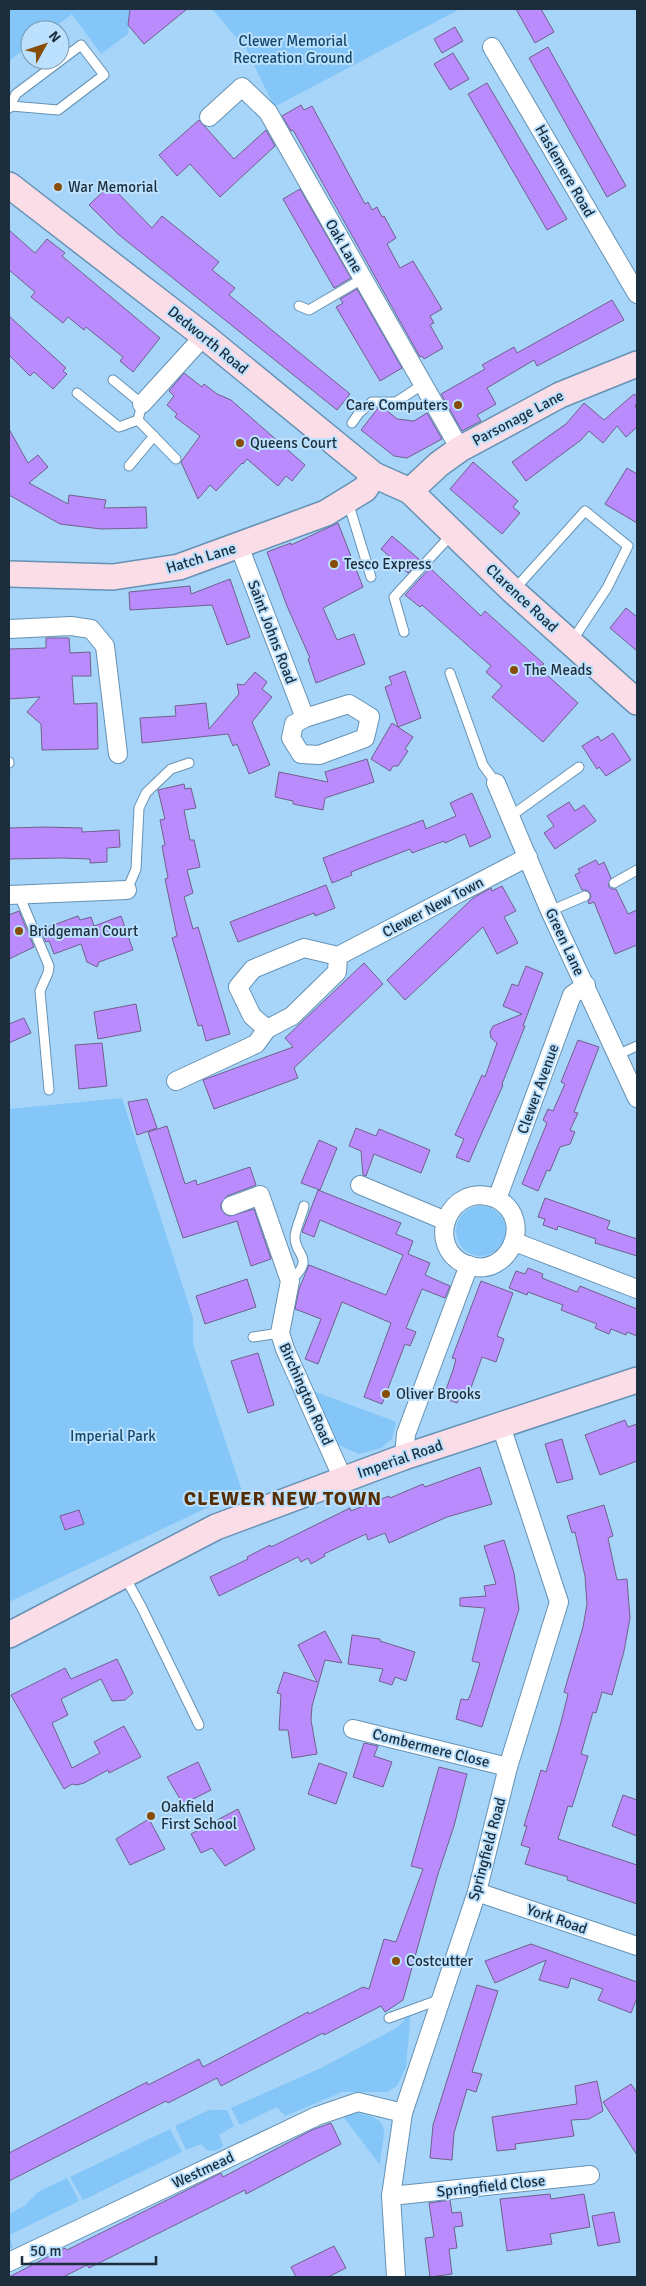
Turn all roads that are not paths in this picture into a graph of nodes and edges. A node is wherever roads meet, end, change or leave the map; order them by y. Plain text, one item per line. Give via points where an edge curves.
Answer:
1 (492, 47) dead end
2 (10, 107) edge
3 (209, 117) dead end
4 (9, 185) edge
5 (362, 279) junction
6 (637, 294) edge
7 (299, 306) dead end
8 (204, 336) junction
9 (637, 364) edge
10 (114, 380) dead end
11 (422, 385) junction
12 (77, 393) dead end
13 (140, 412) junction
14 (352, 423) dead end
15 (154, 436) junction
16 (460, 449) junction
17 (176, 459) dead end
18 (129, 466) dead end
19 (374, 475) junction
20 (410, 490) junction
21 (348, 501) junction
22 (453, 533) junction
23 (239, 546) junction
24 (9, 574) edge
25 (371, 577) dead end
26 (513, 591) junction
27 (9, 629) edge
28 (404, 632) dead end
29 (571, 643) junction
30 (450, 673) dead end
31 (637, 702) edge
32 (305, 718) dead end
33 (118, 754) dead end
34 (189, 763) dead end
35 (580, 767) dead end
36 (496, 783) joint
37 (511, 816) junction
38 (528, 857) junction
39 (637, 870) edge
40 (614, 883) dead end
41 (127, 890) joint
42 (14, 895) edge
43 (585, 896) dead end
44 (550, 911) junction
45 (338, 956) junction
46 (586, 985) junction
47 (267, 1029) junction
48 (637, 1046) edge
49 (617, 1055) junction
50 (176, 1081) dead end
51 (48, 1090) dead end
52 (637, 1098) edge
53 (360, 1184) dead end
54 (497, 1199) junction
55 (231, 1206) dead end
56 (304, 1206) dead end
57 (446, 1221) junction
58 (515, 1242) junction
59 (469, 1265) junction
60 (290, 1281) junction
61 (637, 1289) edge
62 (280, 1333) junction
63 (254, 1337) dead end
64 (637, 1380) edge
65 (501, 1426) junction
66 (404, 1457) junction
67 (343, 1479) junction
68 (123, 1574) junction
69 (9, 1635) edge
70 (199, 1725) dead end
71 (353, 1729) dead end
72 (508, 1768) junction
73 (477, 1892) junction
74 (637, 1946) edge
75 (441, 1999) junction
76 (389, 2018) dead end
77 (403, 2113) junction
78 (590, 2175) dead end
79 (391, 2196) junction
80 (9, 2262) edge
81 (396, 2277) edge

1 - 6 street, Haslemere Road
2 - 2 lane via 16,94 81,44 104,75 58,110
3 - 5 street, Oak Lane via 242,87 268,112
4 - 8 main road, Dedworth Road
5 - 7 lane via 309,310
5 - 11 street, Oak Lane
8 - 13 street
8 - 19 main road, Dedworth Road
9 - 16 main road, Parsonage Lane via 560,395
10 - 13 lane
11 - 14 lane via 396,402 372,402
11 - 16 street, Oak Lane
12 - 13 lane via 119,427
13 - 15 lane
15 - 17 lane
15 - 18 lane
16 - 20 main road, Parsonage Lane
19 - 20 main road, Dedworth Road
19 - 21 main road, Hatch Lane via 365,489
20 - 22 main road, Clarence Road
21 - 23 main road, Hatch Lane via 326,513
21 - 25 lane
22 - 26 main road, Clarence Road
22 - 28 lane via 394,597
23 - 24 main road, Hatch Lane via 179,567 113,577
23 - 32 street, Saint Johns Road
26 - 29 main road, Clarence Road
26 - 29 lane via 584,511 628,546 607,588
27 - 33 street via 71,626 91,629 105,646
29 - 31 main road, Clarence Road
30 - 36 lane via 483,765
34 - 41 lane via 170,769 146,793 139,808 136,869
35 - 37 lane
36 - 37 street, Green Lane
37 - 38 street, Green Lane
38 - 44 street, Green Lane
38 - 45 street, Clewer New Town
39 - 40 lane
41 - 42 street
42 - 51 lane via 49,966 40,991
43 - 44 lane
44 - 46 street, Green Lane
45 - 47 street via 337,972 292,1016
45 - 47 street via 304,948 253,969 238,987 252,1016
46 - 49 street, Green Lane
46 - 54 street, Clewer Avenue via 572,995
47 - 50 street via 256,1044
48 - 49 lane
49 - 52 street, Green Lane
53 - 57 street
54 - 57 street via 477,1194 465,1197 455,1204
54 - 58 street via 509,1208 515,1218
55 - 60 street via 260,1195
56 - 60 lane via 295,1237 304,1258 301,1272
57 - 59 street via 444,1237 448,1248 456,1258
58 - 59 street via 501,1261 490,1266
58 - 61 street
59 - 66 street via 406,1434
60 - 62 street, Birchington Road
62 - 63 lane
62 - 67 street, Birchington Road
64 - 65 main road, Imperial Road
65 - 66 main road, Imperial Road
65 - 72 street, Springfield Road via 559,1602
66 - 67 main road, Imperial Road
67 - 68 main road, Imperial Road via 216,1527
68 - 69 main road, Imperial Road
68 - 70 lane
71 - 72 street, Combermere Close
72 - 73 street, Springfield Road
73 - 74 street, York Road
73 - 75 street, Springfield Road
75 - 76 lane
75 - 77 street, Springfield Road
77 - 79 street, Springfield Road
77 - 80 street, Westmead via 358,2102 317,2116
78 - 79 street, Springfield Close
79 - 81 street, Springfield Road

